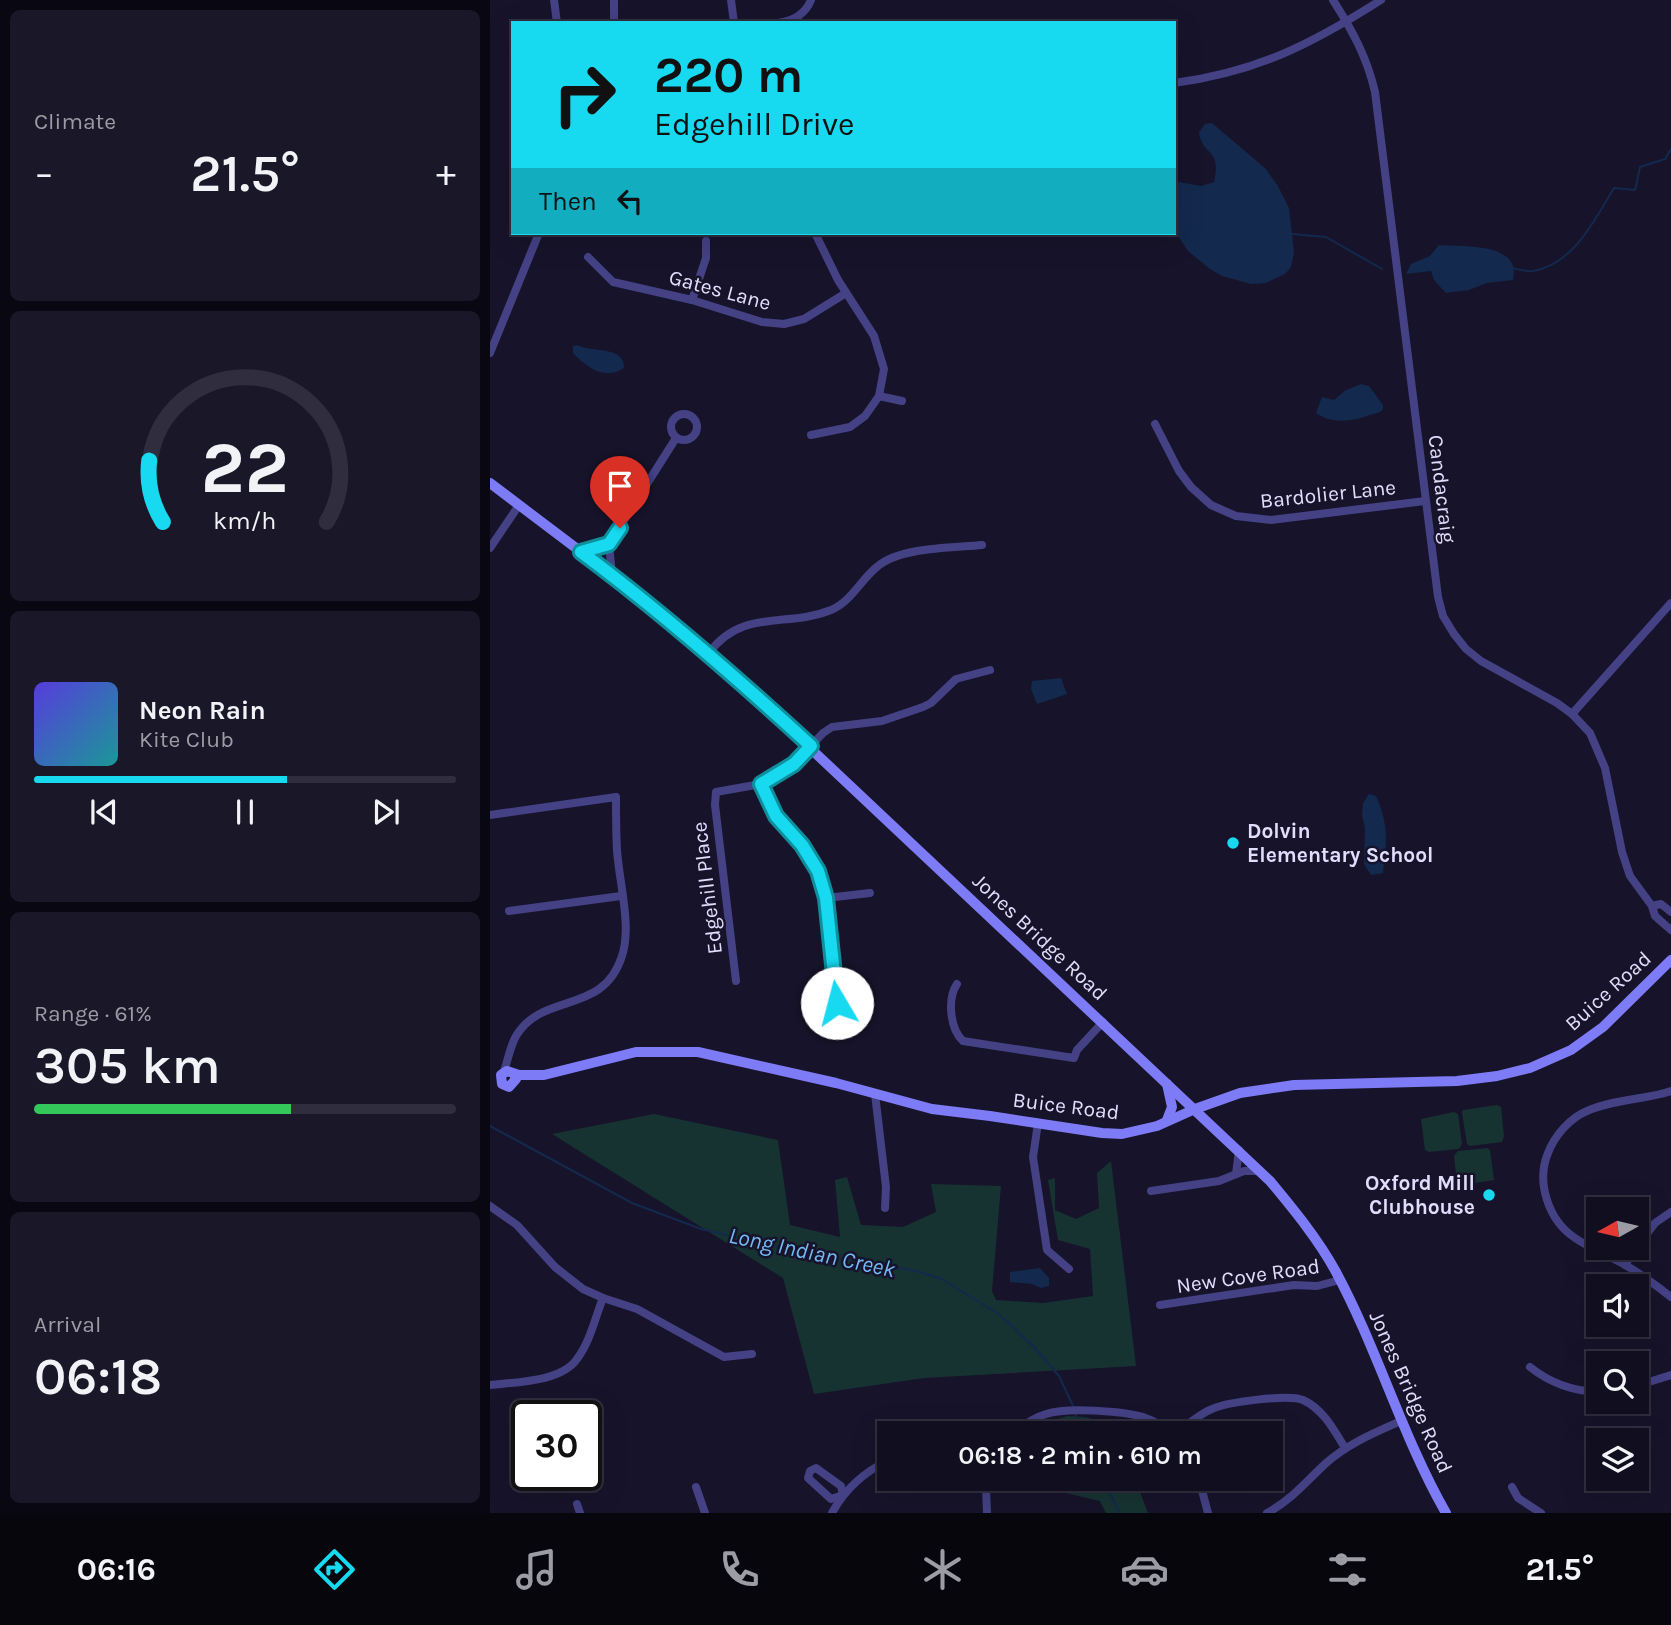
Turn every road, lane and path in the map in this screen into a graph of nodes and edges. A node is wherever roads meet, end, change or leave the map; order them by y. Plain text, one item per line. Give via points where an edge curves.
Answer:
1 (554, 0) edge
2 (614, 0) edge
3 (731, 0) edge
4 (811, 0) edge
5 (1333, 0) edge
6 (1381, 0) edge
7 (557, 21) edge
8 (614, 21) edge
9 (734, 21) edge
10 (785, 21) edge
11 (1347, 22) junction
12 (1176, 83) edge
13 (538, 235) edge
14 (816, 235) edge
15 (706, 241) dead end
16 (588, 257) dead end
17 (846, 293) junction
18 (692, 300) junction
19 (490, 353) edge
20 (879, 396) junction
21 (902, 401) dead end
22 (1155, 424) dead end
23 (811, 435) dead end
24 (677, 438) dead end
25 (490, 483) edge
26 (1425, 501) junction
27 (519, 506) junction
28 (609, 544) junction
29 (982, 545) dead end
30 (490, 548) edge
31 (581, 552) junction
32 (612, 575) junction
33 (1671, 603) edge
34 (709, 653) junction
35 (990, 670) dead end
36 (1572, 714) junction
37 (811, 746) junction
38 (761, 784) junction
39 (490, 815) edge
40 (870, 893) dead end
41 (621, 896) junction
42 (826, 898) junction
43 (1652, 906) junction
44 (509, 911) dead end
45 (1671, 912) edge
46 (1671, 930) edge
47 (1671, 960) edge
48 (736, 981) dead end
49 (957, 984) dead end
50 (842, 1010) dead end
51 (1103, 1022) junction
52 (508, 1076) junction
53 (490, 1077) edge
54 (1166, 1082) junction
55 (1671, 1091) edge
56 (875, 1094) junction
57 (1195, 1109) junction
58 (1167, 1120) junction
59 (1038, 1123) junction
60 (1239, 1150) junction
61 (1260, 1171) junction
62 (1236, 1174) junction
63 (1151, 1191) dead end
64 (490, 1206) edge
65 (885, 1208) dead end
66 (1671, 1212) edge
67 (1649, 1231) edge
68 (1628, 1260) edge
69 (1625, 1265) junction
70 (1069, 1269) dead end
71 (1340, 1280) junction
72 (1671, 1297) edge
73 (603, 1298) junction
74 (1160, 1305) dead end
75 (752, 1354) dead end
76 (1530, 1367) dead end
77 (1671, 1376) edge
78 (1649, 1382) edge
79 (490, 1385) edge
80 (1586, 1390) edge
81 (1031, 1421) edge
82 (1153, 1421) edge
83 (1193, 1421) edge
84 (1401, 1421) junction
85 (1345, 1448) junction
86 (877, 1467) edge
87 (696, 1487) dead end
88 (1511, 1487) dead end
89 (986, 1491) edge
90 (1202, 1491) edge
91 (577, 1504) dead end
92 (1282, 1510) edge
93 (580, 1513) edge
94 (705, 1513) edge
95 (832, 1513) edge
96 (987, 1513) edge
97 (1208, 1513) edge
98 (1268, 1513) edge
99 (1446, 1513) edge
100 (1541, 1513) edge

1 - 7 street
2 - 8 street
3 - 9 street
4 - 10 street via 798,17
5 - 11 street, Candacraig
6 - 11 street
11 - 12 street via 1258,65
11 - 26 street, Candacraig via 1364,54 1375,92
13 - 19 street
14 - 17 street
15 - 18 street via 706,258
16 - 18 street, Gates Lane via 613,282
17 - 18 street, Gates Lane via 804,319 784,324 762,322
17 - 20 street via 879,349 884,369
20 - 21 street
20 - 23 street via 850,427
22 - 26 street, Bardolier Lane via 1191,487 1211,505 1236,516 1271,520
24 - 28 street
25 - 27 main road, Jones Bridge Road
26 - 36 street, Candacraig via 1438,597 1454,634 1481,661
27 - 30 street
27 - 31 main road, Jones Bridge Road
28 - 31 street
28 - 32 street
29 - 34 street via 893,557 833,609 743,625 724,636
31 - 32 main road, Jones Bridge Road
32 - 34 main road, Jones Bridge Road
33 - 36 street
34 - 37 main road, Jones Bridge Road
35 - 37 street via 956,679 931,703 889,720 832,727
36 - 43 street, Candacraig via 1590,733 1601,756 1630,876
37 - 38 street via 794,764
37 - 51 main road, Jones Bridge Road
38 - 42 street via 776,816 814,861
38 - 48 street, Edgehill Place via 716,792
39 - 41 street via 616,797
40 - 42 street
41 - 44 street
41 - 52 street via 625,942 616,971 598,992 532,1018 517,1035
42 - 50 street via 835,996
43 - 45 street via 1661,904
43 - 46 street, Candacraig via 1655,916
47 - 57 main road, Buice Road via 1603,1027 1571,1050 1531,1068 1457,1081 1273,1088 1240,1093
49 - 51 street via 952,992 953,1022 963,1041 1074,1058
51 - 54 main road, Jones Bridge Road
52 - 53 main road, Buice Road
52 - 56 main road, Buice Road via 544,1075 636,1052 698,1052
54 - 57 main road, Jones Bridge Road
54 - 58 main road via 1172,1107
55 - 69 street via 1587,1111 1565,1126 1543,1165 1546,1198 1563,1228
56 - 59 main road, Buice Road via 932,1110
56 - 65 street
57 - 58 main road, Buice Road
57 - 60 main road, Jones Bridge Road
58 - 59 main road, Buice Road via 1122,1134
59 - 70 street via 1033,1157 1047,1250
60 - 61 main road, Jones Bridge Road
60 - 62 street
61 - 62 street
61 - 71 main road, Jones Bridge Road via 1298,1214
62 - 63 street via 1219,1181
64 - 73 street via 517,1225 566,1277
66 - 67 street
68 - 69 street
69 - 72 street
71 - 74 street, New Cove Road
71 - 84 main road, Jones Bridge Road
73 - 75 street via 637,1309 724,1357
73 - 79 street via 570,1373
76 - 80 street via 1568,1389
77 - 78 street
81 - 82 street via 1075,1410
83 - 85 street via 1215,1407 1289,1397 1318,1409
84 - 85 street
84 - 99 main road, Jones Bridge Road
85 - 92 street
86 - 95 street via 858,1479
87 - 94 street
88 - 100 street via 1518,1498
89 - 96 street
90 - 97 street
91 - 93 street
92 - 98 street

